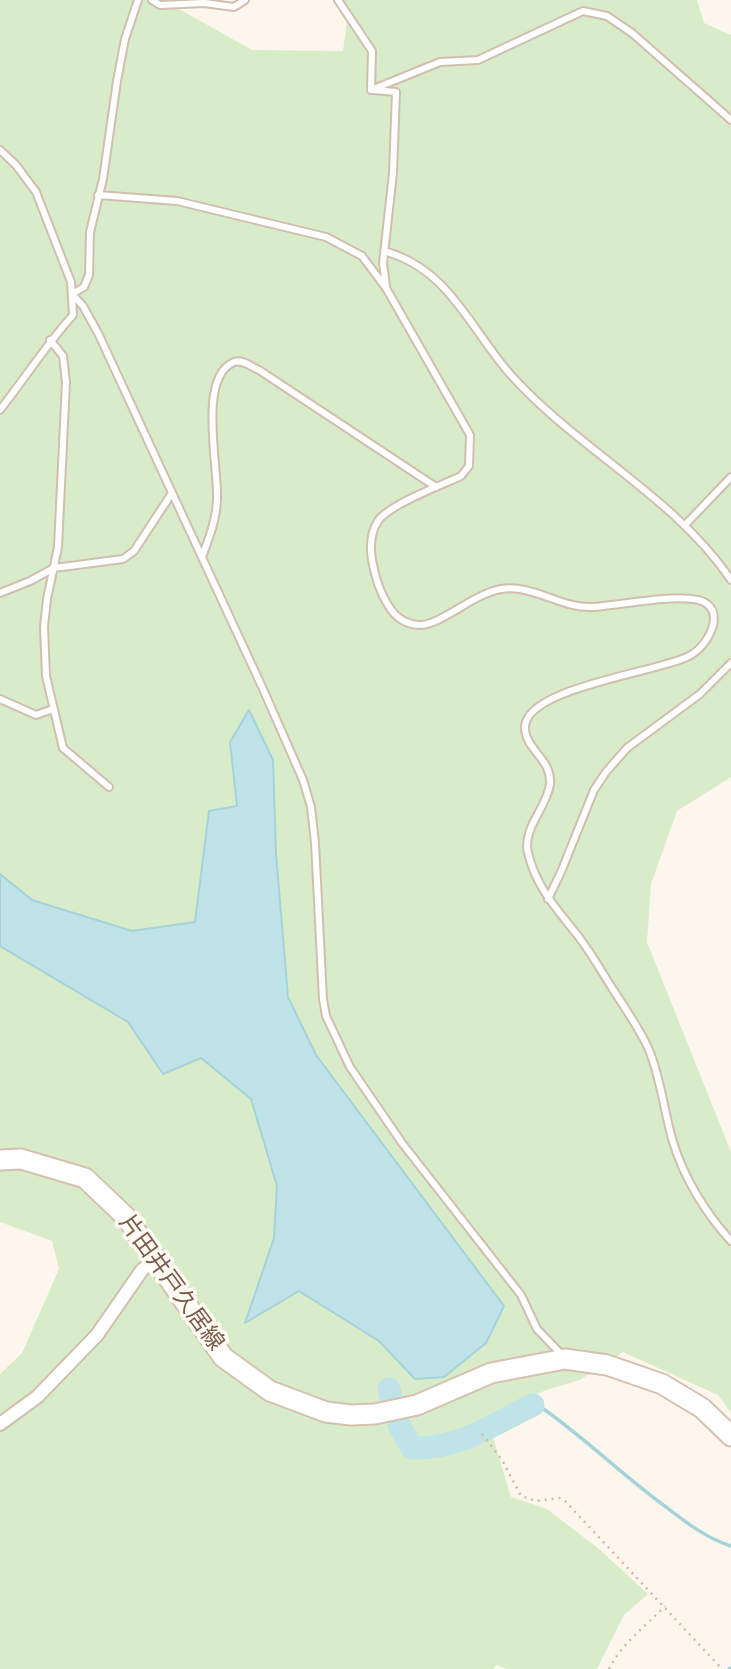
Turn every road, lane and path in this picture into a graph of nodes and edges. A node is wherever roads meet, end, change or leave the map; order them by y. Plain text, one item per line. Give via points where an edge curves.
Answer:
1 (138, 0) edge
2 (152, 0) edge
3 (245, 0) edge
4 (338, 0) edge
5 (371, 90) junction
6 (731, 120) edge
7 (0, 150) edge
8 (98, 195) junction
9 (384, 251) junction
10 (386, 288) junction
11 (72, 294) junction
12 (50, 340) junction
13 (0, 410) edge
14 (731, 477) edge
15 (436, 487) junction
16 (172, 493) junction
17 (685, 525) junction
18 (202, 557) junction
19 (54, 568) junction
20 (731, 580) edge
21 (0, 593) edge
22 (731, 663) edge
23 (0, 699) edge
24 (53, 709) junction
25 (109, 788) dead end
26 (548, 900) junction
27 (0, 1160) edge
28 (731, 1241) edge
29 (155, 1260) junction
30 (565, 1359) junction
31 (0, 1424) edge
32 (482, 1434) dead end
33 (731, 1437) edge
34 (665, 1606) junction
35 (609, 1669) edge
36 (722, 1669) edge

1 - 8 lane via 125,39
2 - 3 lane via 160,5 204,2 234,7
4 - 5 lane via 372,51
5 - 6 lane via 440,62 478,60 583,11 607,16 632,33
5 - 9 lane via 396,92
7 - 11 lane via 36,192
8 - 10 lane via 177,201 326,237 362,256
8 - 11 lane via 90,232 89,275 84,287
9 - 10 lane
9 - 17 lane via 421,266 444,285 481,338 537,401
10 - 15 lane via 470,435 469,466 461,476
11 - 12 lane via 72,315
11 - 16 lane via 98,333
12 - 13 lane
12 - 19 lane via 63,356 66,382
14 - 17 lane
15 - 18 lane via 259,370 234,362 220,374 215,391 217,499
15 - 26 lane via 388,511 372,535 375,580 388,606 410,625 426,625 482,594 520,588 590,608 694,599 713,611 708,637 690,656 569,690 525,721 525,733 550,773 550,787 526,842
16 - 18 lane
16 - 19 lane via 134,551 122,559
17 - 20 lane
18 - 30 lane via 311,807 326,1016 350,1067 402,1143 521,1295 537,1329
19 - 21 lane
19 - 24 lane via 44,649
22 - 26 lane via 700,694 627,748 606,772 594,790
23 - 24 lane via 36,715
24 - 25 lane via 63,748
26 - 28 lane via 582,941 649,1050 674,1145 709,1217
27 - 29 main road, 片田井戸久居線 via 21,1159 85,1178 126,1217
29 - 30 main road, 片田井戸久居線 via 223,1357 270,1391 326,1412 390,1411 417,1405 491,1373
29 - 31 street via 142,1270 97,1335 37,1397
30 - 33 main road, 片田井戸久居線 via 607,1364 662,1384 702,1408
32 - 34 path via 521,1496 560,1498
34 - 35 path via 627,1642
34 - 36 path

